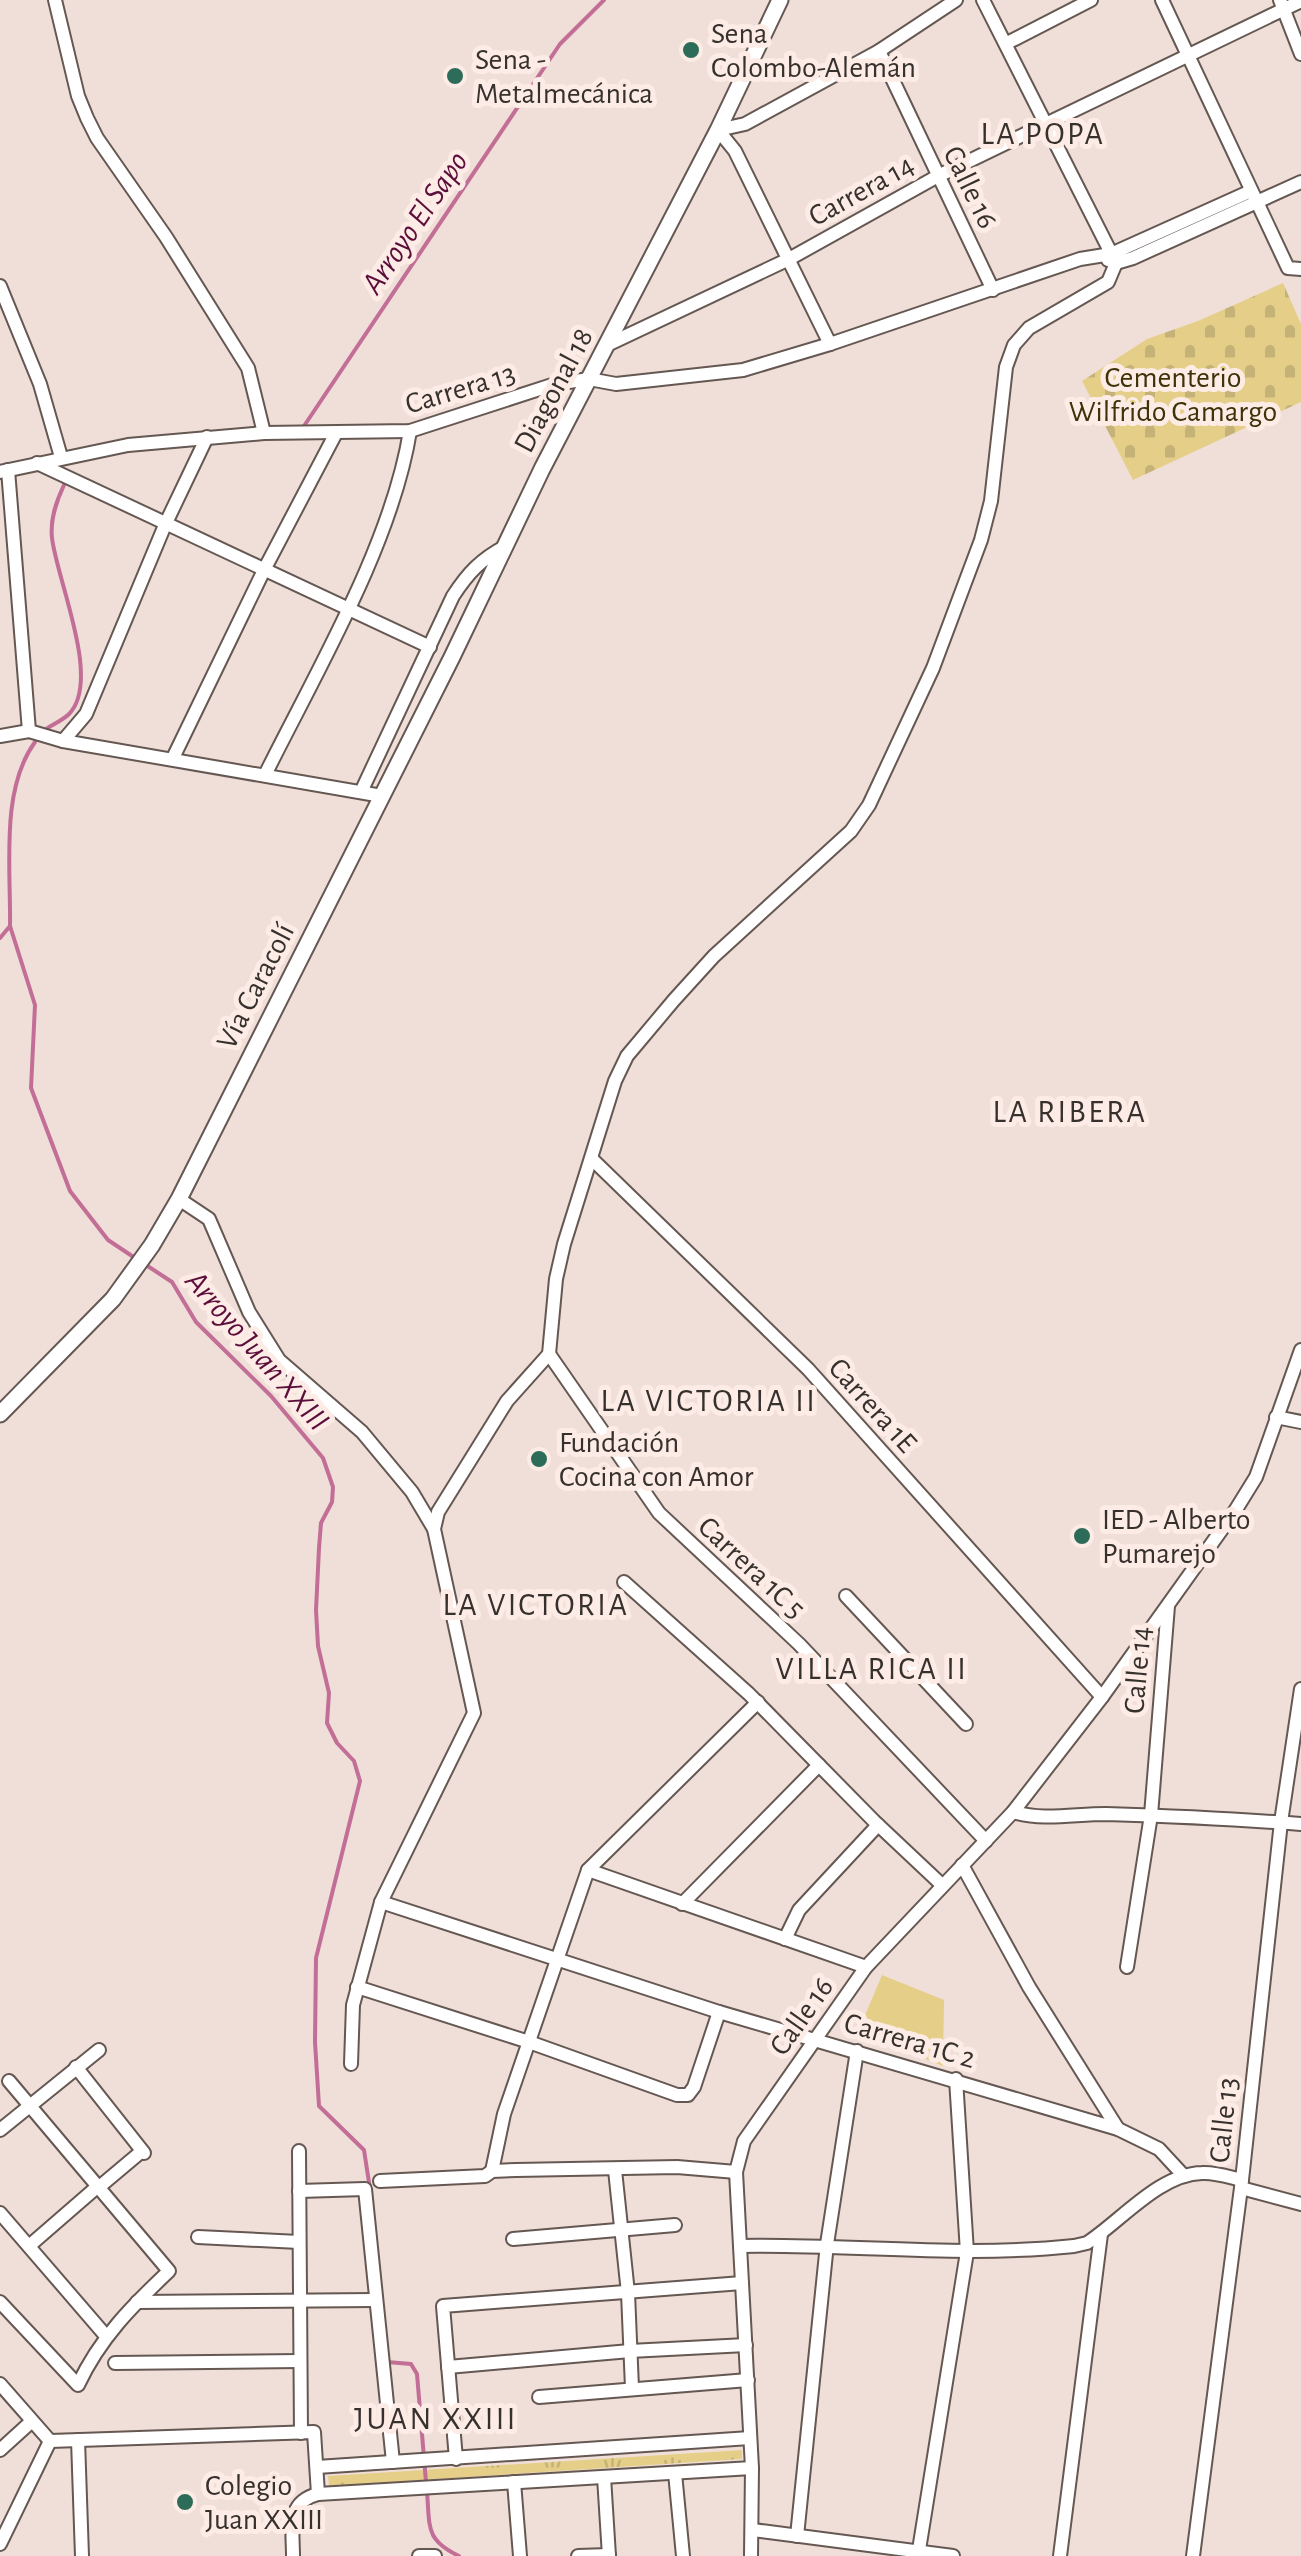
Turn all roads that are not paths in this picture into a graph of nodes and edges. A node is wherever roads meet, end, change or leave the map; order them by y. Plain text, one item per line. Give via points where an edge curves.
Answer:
1 (55, 0) edge
2 (780, 0) edge
3 (956, 0) edge
4 (983, 0) edge
5 (1091, 0) edge
6 (1162, 0) edge
7 (1301, 2) edge
8 (1281, 5) edge
9 (1007, 43) junction
10 (879, 51) junction
11 (1301, 54) edge
12 (1188, 56) junction
13 (1045, 126) junction
14 (718, 130) junction
15 (938, 176) junction
16 (1301, 182) edge
17 (1253, 196) junction
18 (789, 258) junction
19 (1108, 258) junction
20 (1294, 268) edge
21 (0, 286) edge
22 (993, 290) junction
23 (830, 344) junction
24 (607, 345) junction
25 (589, 379) junction
26 (410, 431) junction
27 (336, 433) junction
28 (264, 434) junction
29 (208, 437) junction
30 (62, 457) junction
31 (37, 463) junction
32 (4, 471) edge
33 (166, 526) junction
34 (506, 546) junction
35 (264, 570) junction
36 (347, 609) junction
37 (430, 647) junction
38 (35, 733) junction
39 (0, 736) edge
40 (62, 742) junction
41 (173, 758) junction
42 (265, 775) junction
43 (361, 792) junction
44 (382, 796) junction
45 (593, 1160) junction
46 (179, 1199) junction
47 (1301, 1350) edge
48 (549, 1354) junction
49 (0, 1414) edge
50 (1276, 1417) junction
51 (1301, 1422) edge
52 (434, 1529) junction
53 (624, 1582) dead end
54 (846, 1596) dead end
55 (1168, 1603) junction
56 (1301, 1689) edge
57 (1102, 1698) junction
58 (758, 1702) junction
59 (966, 1724) dead end
60 (819, 1765) junction
61 (1012, 1812) junction
62 (1151, 1815) junction
63 (1281, 1822) junction
64 (1301, 1824) edge
65 (878, 1826) junction
66 (986, 1842) junction
67 (962, 1865) junction
68 (588, 1870) junction
69 (942, 1886) junction
70 (381, 1902) junction
71 (682, 1904) junction
72 (786, 1939) junction
73 (558, 1958) junction
74 (866, 1967) junction
75 (1128, 1967) dead end
76 (357, 1987) junction
77 (719, 2012) junction
78 (815, 2040) junction
79 (529, 2042) junction
80 (99, 2050) dead end
81 (857, 2050) junction
82 (351, 2064) dead end
83 (76, 2068) junction
84 (956, 2079) junction
85 (9, 2081) dead end
86 (28, 2105) junction
87 (1118, 2129) junction
88 (0, 2130) edge
89 (298, 2151) dead end
90 (615, 2170) junction
91 (492, 2171) junction
92 (736, 2172) junction
93 (1184, 2176) junction
94 (380, 2181) dead end
95 (1242, 2184) junction
96 (98, 2188) junction
97 (299, 2191) junction
98 (1301, 2204) edge
99 (0, 2213) edge
100 (675, 2225) dead end
101 (621, 2231) junction
102 (1101, 2234) junction
103 (198, 2237) dead end
104 (513, 2239) dead end
105 (299, 2242) junction
106 (827, 2244) junction
107 (29, 2246) junction
108 (740, 2246) junction
109 (967, 2252) junction
110 (742, 2283) junction
111 (628, 2293) junction
112 (300, 2300) junction
113 (374, 2300) junction
114 (0, 2302) edge
115 (136, 2302) junction
116 (106, 2336) junction
117 (746, 2345) junction
118 (630, 2350) junction
119 (300, 2361) junction
120 (116, 2363) dead end
121 (448, 2367) junction
122 (748, 2380) junction
123 (0, 2384) edge
124 (632, 2388) junction
125 (539, 2397) dead end
126 (32, 2421) junction
127 (307, 2433) junction
128 (750, 2438) junction
129 (78, 2440) junction
130 (50, 2442) junction
131 (0, 2450) edge
132 (456, 2459) junction
133 (393, 2462) junction
134 (316, 2467) junction
135 (752, 2468) junction
136 (675, 2473) junction
137 (604, 2477) junction
138 (514, 2482) junction
139 (318, 2494) junction
140 (4, 2522) edge
141 (753, 2530) junction
142 (797, 2536) junction
143 (0, 2544) edge
144 (918, 2554) edge
145 (609, 2555) edge
146 (69, 2556) edge
147 (82, 2556) edge
148 (293, 2556) edge
149 (419, 2556) edge
150 (435, 2556) edge
151 (520, 2556) edge
152 (578, 2556) edge
153 (683, 2556) edge
154 (751, 2556) edge
155 (953, 2556) edge
156 (1060, 2556) edge
157 (1193, 2556) edge

1 - 28 street via 78,96 97,138 248,368
2 - 14 main road, Diagonal 18
3 - 10 street
4 - 9 street
5 - 9 street
6 - 12 street
7 - 8 street, Carrera 14
8 - 11 street
8 - 12 street, Carrera 14
9 - 13 street
10 - 14 street via 744,124
10 - 15 street, Calle 16
12 - 13 street, Carrera 14
12 - 17 street
13 - 15 street, Carrera 14
13 - 19 street
14 - 18 street
14 - 24 main road, Diagonal 18
15 - 18 street, Carrera 14
15 - 22 street, Calle 16
16 - 17 street, Carrera 13
17 - 19 street, Carrera 13
17 - 20 street
18 - 23 street
18 - 24 street, Carrera 14
19 - 22 street, Carrera 13 via 1080,258
19 - 45 street via 1108,282 1030,328 1014,345 980,540 933,668 869,806 851,832 714,956 627,1056
21 - 30 street
22 - 23 street, Carrera 13
23 - 25 street, Carrera 13 via 743,370 616,384
24 - 25 main road, Diagonal 18
25 - 26 street, Carrera 13
25 - 34 main road, Diagonal 18
26 - 27 street, Carrera 13
26 - 36 street via 396,495
27 - 28 street, Carrera 13
27 - 35 street
28 - 29 street, Carrera 13
29 - 30 street, Carrera 13
29 - 33 street
30 - 31 street, Carrera 13
31 - 32 street, Carrera 13
31 - 33 street
32 - 38 street
33 - 35 street
33 - 40 street via 86,714
34 - 37 street, Diagonal 18 via 469,572
34 - 44 main road, Vía Caracolí
35 - 36 street
35 - 41 street
36 - 37 street
36 - 42 street
37 - 43 street, Diagonal 18
38 - 39 street
38 - 40 street
40 - 41 street
41 - 42 street
42 - 43 street
43 - 44 street
44 - 46 main road, Vía Caracolí
45 - 48 street via 556,1279
45 - 57 street, Carrera 1E via 808,1369
46 - 49 main road, Vía Caracolí via 114,1300
46 - 52 street via 209,1219 278,1360 362,1432
47 - 50 street, Calle 14
48 - 52 street via 507,1401
48 - 66 street, Carrera 1C 5 via 659,1513 798,1644
50 - 51 street
50 - 55 street, Calle 14 via 1256,1477
52 - 70 street via 474,1713
53 - 58 street
54 - 59 street
55 - 57 street, Calle 16
55 - 62 street, Calle 14
56 - 63 street, Calle 13
57 - 61 street, Calle 16
58 - 60 street
58 - 68 street
60 - 65 street
60 - 71 street
61 - 62 street via 1039,1818
61 - 66 street, Calle 16
62 - 63 street
62 - 75 street, Calle 14
63 - 64 street
63 - 95 street, Calle 13
65 - 69 street
65 - 72 street via 799,1910
66 - 67 street, Calle 16
67 - 69 street, Calle 16
67 - 87 street
68 - 71 street
68 - 73 street
69 - 74 street, Calle 16
70 - 73 street, Carrera 1C 2
70 - 76 street
71 - 72 street
72 - 74 street
73 - 77 street, Carrera 1C 2
73 - 79 street
74 - 78 street, Calle 16
76 - 79 street
76 - 82 street
77 - 78 street, Carrera 1C 2
77 - 79 street via 688,2095
78 - 81 street, Carrera 1C 2
78 - 92 street, Calle 16 via 744,2140
79 - 91 street
80 - 83 street
81 - 84 street, Carrera 1C 2
81 - 106 street
83 - 86 street
83 - 96 street via 143,2152
84 - 87 street, Carrera 1C 2
84 - 109 street
85 - 86 street
86 - 88 street
86 - 96 street
87 - 93 street, Carrera 1C 2 via 1159,2149
89 - 97 street
90 - 91 street
90 - 92 street
90 - 101 street
91 - 94 street
92 - 108 street, Calle 16
93 - 95 street via 1205,2172
93 - 102 street
95 - 98 street
95 - 157 street, Calle 13
96 - 107 street
96 - 115 street via 169,2271
97 - 105 street
97 - 113 street via 365,2189
99 - 107 street
100 - 101 street
101 - 104 street
101 - 111 street
102 - 109 street via 1074,2246
102 - 156 street
103 - 105 street
105 - 112 street
106 - 108 street
106 - 109 street
106 - 142 street
107 - 116 street
108 - 110 street, Calle 16
109 - 144 street
110 - 111 street
110 - 117 street, Calle 16
111 - 118 street
111 - 121 street via 442,2306
112 - 113 street
112 - 115 street
112 - 119 street
113 - 133 street
114 - 116 street via 78,2385
115 - 116 street
117 - 118 street
117 - 122 street, Calle 16
118 - 121 street
118 - 124 street
119 - 120 street
119 - 127 street
121 - 132 street
122 - 124 street
122 - 128 street, Calle 16
123 - 126 street
124 - 125 street
126 - 130 street
126 - 131 street
127 - 129 street
127 - 134 street
128 - 132 street
128 - 135 street, Calle 16
129 - 130 street
129 - 147 street
130 - 140 street
132 - 133 street
133 - 134 street
134 - 139 street
135 - 136 street
135 - 141 street, Calle 16
136 - 137 street
136 - 153 street
137 - 138 street
137 - 145 street
138 - 139 street
138 - 151 street
139 - 148 street via 294,2509
140 - 143 street
141 - 142 street
141 - 154 street, Calle 16
142 - 144 street
144 - 155 street
145 - 152 street
146 - 147 street
149 - 150 street

